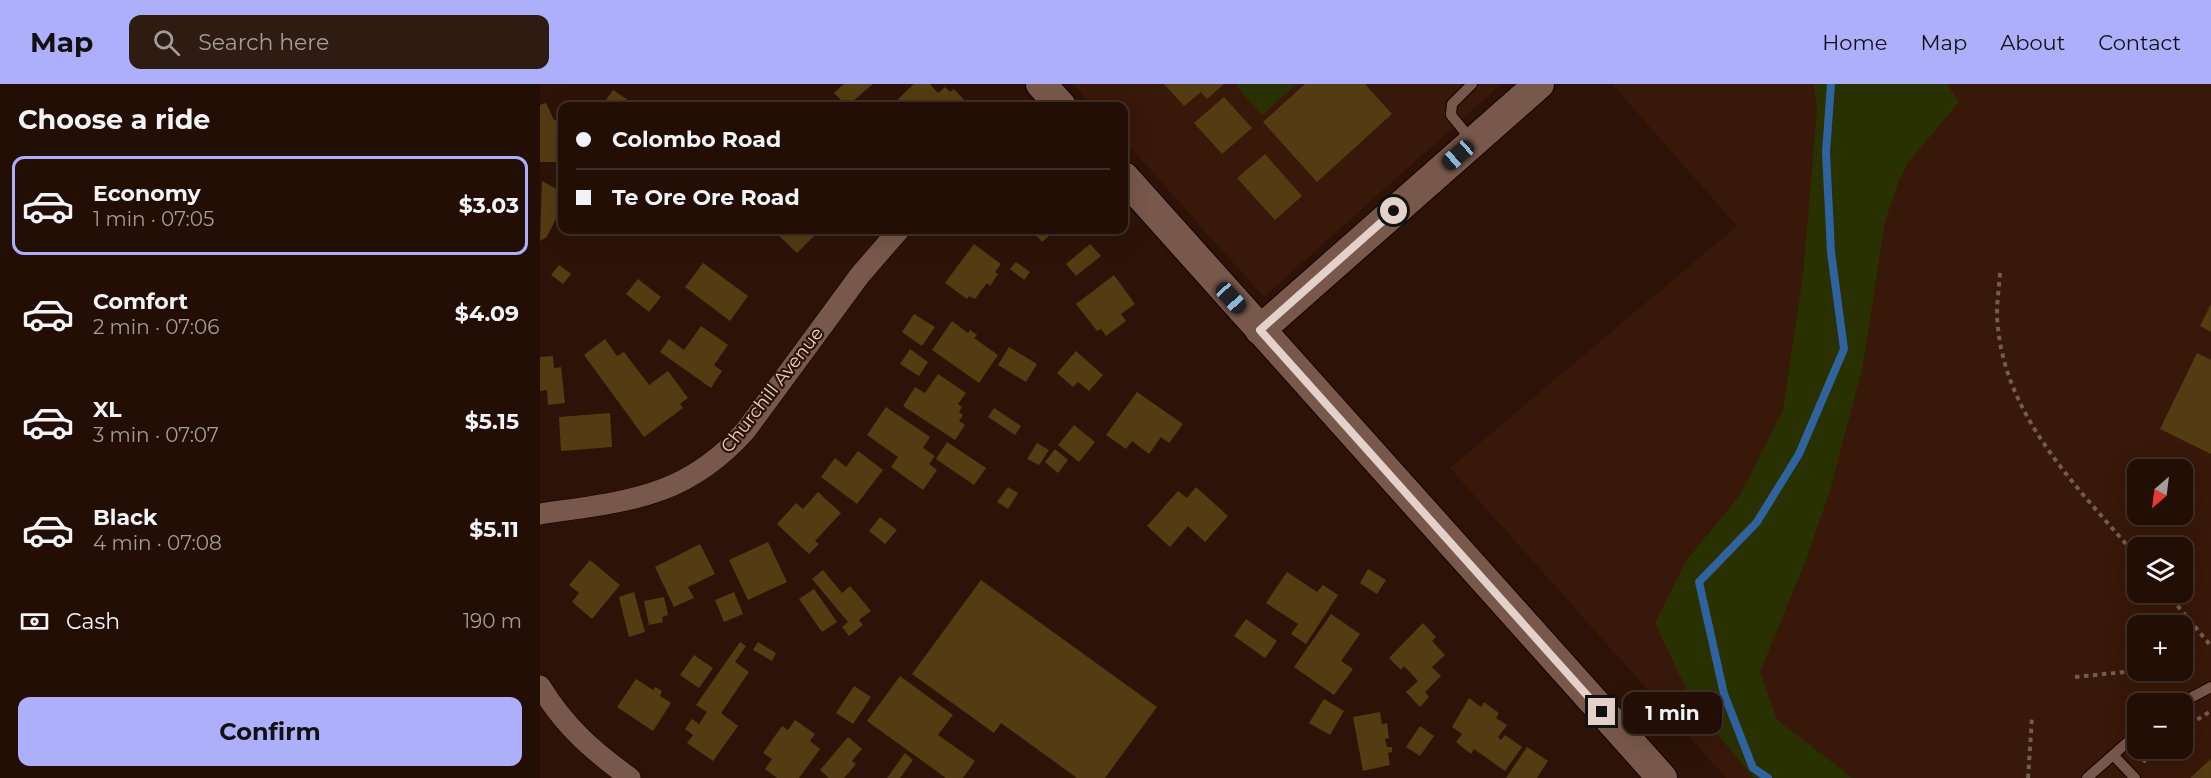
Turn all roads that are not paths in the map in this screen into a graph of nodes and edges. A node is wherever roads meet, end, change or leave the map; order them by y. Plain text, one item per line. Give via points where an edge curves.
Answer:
1 (1472, 84) edge
2 (1539, 84) edge
3 (1473, 142) junction
4 (1128, 182) edge
5 (896, 234) edge
6 (1260, 330) junction
7 (540, 514) edge
8 (540, 686) edge
9 (2211, 687) edge
10 (2193, 697) edge
11 (2127, 743) edge
12 (2113, 755) junction
13 (630, 778) edge
14 (1662, 778) edge
15 (2087, 778) edge
16 (2135, 778) edge

1 - 3 lane via 1452,104 1451,115
2 - 3 main road
3 - 6 main road
4 - 6 main road
5 - 7 street, Churchill Avenue via 726,452 689,478 656,493
6 - 14 main road
8 - 13 street via 558,716 591,749
9 - 10 lane
11 - 12 lane
12 - 15 lane
12 - 16 lane

